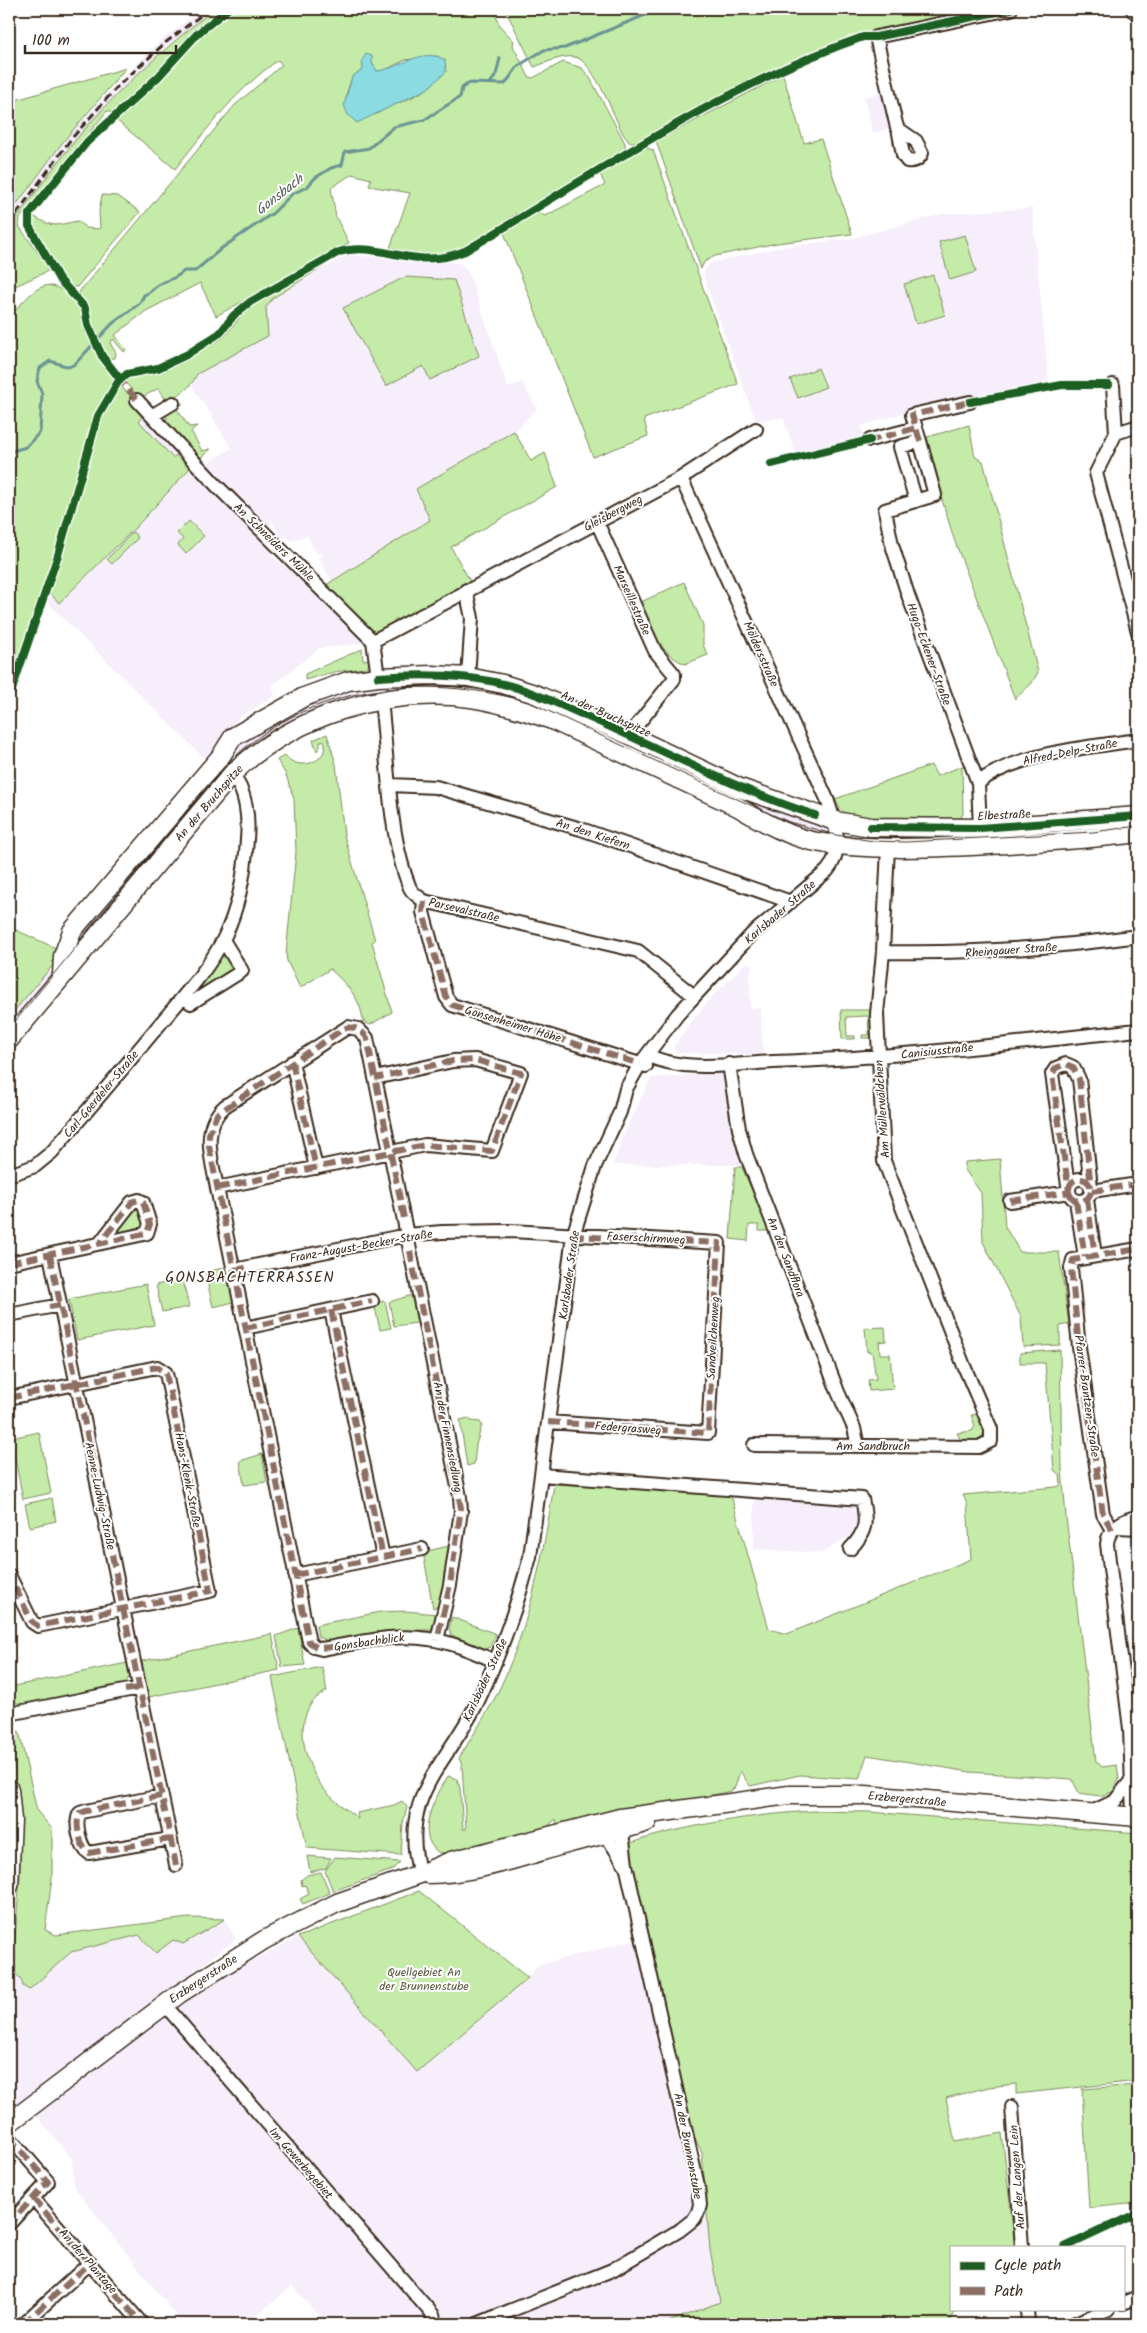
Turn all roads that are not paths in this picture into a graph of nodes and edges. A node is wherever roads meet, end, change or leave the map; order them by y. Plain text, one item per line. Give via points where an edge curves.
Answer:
1 (1011, 9) edge
2 (898, 128) dead end
3 (1113, 385) dead end
4 (137, 400) dead end
5 (970, 402) dead end
6 (172, 403) dead end
7 (152, 414) junction
8 (1138, 426) edge
9 (916, 428) junction
10 (756, 429) dead end
11 (1116, 433) junction
12 (870, 440) dead end
13 (920, 441) junction
14 (681, 478) junction
15 (916, 501) junction
16 (597, 522) junction
17 (466, 590) junction
18 (1138, 632) edge
19 (374, 640) junction
20 (378, 677) junction
21 (468, 677) junction
22 (381, 701) junction
23 (629, 735) junction
24 (1138, 740) edge
25 (232, 774) junction
26 (978, 783) junction
27 (390, 785) junction
28 (815, 814) joint
29 (1138, 816) edge
30 (980, 828) junction
31 (836, 832) junction
32 (1138, 833) edge
33 (888, 848) junction
34 (424, 901) junction
35 (791, 902) junction
36 (72, 930) junction
37 (1138, 936) edge
38 (223, 940) junction
39 (91, 942) junction
40 (883, 952) junction
41 (62, 976) junction
42 (694, 996) junction
43 (183, 997) junction
44 (1138, 1030) edge
45 (9, 1040) edge
46 (878, 1057) junction
47 (647, 1061) junction
48 (292, 1062) junction
49 (729, 1064) junction
50 (376, 1078) junction
51 (391, 1153) junction
52 (316, 1168) junction
53 (9, 1175) edge
54 (1138, 1184) edge
55 (217, 1188) junction
56 (1083, 1194) junction
57 (1010, 1201) dead end
58 (407, 1235) junction
59 (573, 1236) junction
60 (100, 1243) dead end
61 (718, 1243) joint
62 (1138, 1249) edge
63 (50, 1255) junction
64 (1084, 1258) junction
65 (9, 1263) edge
66 (234, 1270) junction
67 (372, 1301) dead end
68 (60, 1305) junction
69 (331, 1310) junction
70 (9, 1315) edge
71 (245, 1328) junction
72 (76, 1384) junction
73 (9, 1398) edge
74 (548, 1422) junction
75 (708, 1433) joint
76 (991, 1441) joint
77 (754, 1445) dead end
78 (858, 1446) junction
79 (541, 1476) junction
80 (1138, 1517) edge
81 (1138, 1528) edge
82 (1114, 1529) junction
83 (422, 1549) dead end
84 (850, 1549) dead end
85 (383, 1557) junction
86 (295, 1574) junction
87 (9, 1575) edge
88 (123, 1609) junction
89 (437, 1640) junction
90 (495, 1662) junction
91 (140, 1694) junction
92 (9, 1714) edge
93 (1134, 1729) edge
94 (1136, 1783) edge
95 (9, 1789) edge
96 (161, 1796) junction
97 (1087, 1814) junction
98 (1136, 1817) edge
99 (615, 1826) junction
100 (170, 1839) junction
101 (176, 1866) dead end
102 (9, 1874) edge
103 (420, 1874) junction
104 (164, 2004) junction
105 (1012, 2107) dead end
106 (9, 2123) edge
107 (9, 2137) edge
108 (33, 2198) junction
109 (9, 2224) edge
110 (1022, 2246) edge
111 (90, 2263) junction
112 (1138, 2297) edge
113 (1124, 2303) edge
114 (1027, 2310) edge
115 (1107, 2310) edge
116 (22, 2324) edge
117 (142, 2324) edge
118 (436, 2324) edge
119 (477, 2324) edge
120 (1028, 2324) edge
121 (1073, 2324) edge

1 - 2 street via 876,37
3 - 11 street
4 - 7 street, An Schneiders Mühle
5 - 9 street, Hugo-Eckener-Straße via 912,415
6 - 7 street
7 - 19 street, An Schneiders Mühle via 216,485
8 - 11 street
9 - 12 street
9 - 13 street, Hugo-Eckener-Straße
10 - 14 street, Gleisbergweg
11 - 18 street via 1096,473
13 - 15 street, Hugo-Eckener-Straße via 935,496
13 - 15 street via 900,447
14 - 16 street, Gleisbergweg
14 - 31 street, Möldersstraße via 823,790
15 - 26 street, Hugo-Eckener-Straße via 885,510 892,545 934,670
16 - 17 street, Gleisbergweg
16 - 23 street, Marseillestraße via 655,651 674,674 674,679
17 - 19 street, Gleisbergweg
17 - 21 street via 472,618
19 - 20 street
20 - 21 main road, An der Bruchspitze
20 - 36 main road, An der Bruchspitze via 348,681 304,697 233,737 209,770
21 - 23 main road, An der Bruchspitze via 535,694
22 - 25 main road, An der Bruchspitze via 349,708 309,723 250,757
22 - 27 street, Parsevalstraße
22 - 31 main road, An der Bruchspitze via 442,696 470,698 521,709 552,720 790,833 822,843
23 - 28 main road, An der Bruchspitze via 740,788
24 - 26 street, Alfred-Delp-Straße via 1034,758 1004,767
25 - 38 street, Carl-Goerdeler-Straße via 240,783 246,806 247,846 244,880
25 - 39 main road, An der Bruchspitze
26 - 30 street, Hugo-Eckener-Straße
27 - 34 street, Parsevalstraße via 399,848 410,888
27 - 35 street, An den Kiefern via 436,787 572,826
28 - 31 main road, Elbestraße
29 - 30 main road, Elbestraße
30 - 31 main road, Elbestraße via 879,828
31 - 33 main road, Elbestraße
31 - 35 street, Karlsbader Straße via 830,868
32 - 33 main road, Elbestraße via 1038,843
33 - 40 street, Am Müllerwäldchen
34 - 42 street, Parsevalstraße via 638,952
34 - 47 street, Gonsenheimer Höhe via 423,912 430,940 446,996 452,1005
35 - 42 street, Karlsbader Straße via 752,934
36 - 39 main road via 79,943
36 - 41 main road, An der Bruchspitze via 63,956
37 - 40 street, Rheingauer Straße via 980,953
38 - 43 street, Carl-Goerdeler-Straße
38 - 43 street via 242,971 191,1003
39 - 41 main road, An der Bruchspitze
40 - 46 street, Am Müllerwäldchen via 877,1014
41 - 45 main road, An der Bruchspitze
42 - 47 street, Karlsbader Straße
43 - 53 street, Carl-Goerdeler-Straße via 52,1152 35,1166
44 - 46 street, Canisiusstraße
46 - 49 street, Canisiusstraße
46 - 76 street, Am Müllerwäldchen via 884,1161 991,1429
47 - 49 street, Canisiusstraße via 673,1065
47 - 59 street, Karlsbader Straße via 626,1089 620,1112 595,1166
48 - 50 street, An der Finnensiedlung via 343,1029 353,1027 367,1038
48 - 52 street
48 - 55 street via 216,1114 209,1134 209,1146
49 - 78 street, An der Sandflora via 746,1154 854,1428
50 - 51 street, An der Finnensiedlung
50 - 51 street via 468,1060 521,1073 492,1151 425,1145
51 - 52 street
51 - 58 street, An der Finnensiedlung
52 - 55 street
54 - 56 street
55 - 66 street
56 - 56 street via 1079,1078 1073,1067 1066,1064 1056,1068 1052,1074
56 - 57 street
56 - 64 street, Pfarrer-Brantzen-Straße
58 - 59 street, Franz-August-Becker-Straße via 487,1230
58 - 66 street, Franz-August-Becker-Straße
58 - 89 street, An der Finnensiedlung via 461,1508 448,1594
59 - 61 street, Faserschirmweg
59 - 74 street, Karlsbader Straße
60 - 63 street
61 - 75 street, Sandveilchenweg
62 - 64 street
63 - 65 street
63 - 68 street, Aenne-Ludwig-Straße
64 - 82 street, Pfarrer-Brantzen-Straße via 1071,1268 1079,1347 1103,1514
66 - 71 street, Gonsbachblick
67 - 69 street
68 - 70 street
68 - 72 street, Aenne-Ludwig-Straße
69 - 71 street
69 - 85 street
71 - 86 street, Gonsbachblick
72 - 73 street
72 - 88 street, Aenne-Ludwig-Straße
72 - 88 street, Hans-Klenk-Straße via 157,1367 166,1374 168,1383 210,1591
74 - 75 street, Federgrasweg
74 - 79 street, Karlsbader Straße
76 - 78 street, Am Sandbruch via 978,1446
77 - 78 street, Am Sandbruch
79 - 84 street via 862,1499 867,1518 860,1539
79 - 90 street, Karlsbader Straße via 528,1566 517,1607
80 - 82 street via 1127,1519
81 - 82 street
82 - 93 street via 1109,1533 1108,1544
83 - 85 street
85 - 86 street
86 - 89 street, Gonsbachblick via 309,1642 314,1646 322,1649 393,1637
87 - 88 street via 36,1626
88 - 91 street, Aenne-Ludwig-Straße
89 - 90 street, Gonsbachblick
90 - 103 street, Karlsbader Straße via 478,1701 427,1782 419,1803 414,1852
91 - 92 street
91 - 96 street, Aenne-Ludwig-Straße
93 - 94 street
94 - 97 street via 1115,1801
94 - 98 street
95 - 102 main road via 12,1820
96 - 100 street, Aenne-Ludwig-Straße
96 - 100 street via 80,1813 78,1821 83,1847 89,1854
97 - 98 main road, Erzbergerstraße
97 - 99 main road, Erzbergerstraße via 842,1794 789,1795 677,1811
99 - 103 main road, Erzbergerstraße via 455,1874
99 - 119 street, An der Brunnenstube via 611,1842 626,1865 698,2186 698,2212 680,2230 612,2270
100 - 101 street, Aenne-Ludwig-Straße
103 - 104 main road, Erzbergerstraße via 371,1890 298,1921
104 - 106 main road, Erzbergerstraße
104 - 118 street, Im Gewerbegebiet via 432,2315
105 - 110 street, Auf der Langen Lein
107 - 108 street via 48,2182
108 - 109 street
108 - 111 street, An der Plantage
111 - 116 street
111 - 117 street, An der Plantage
112 - 113 street
114 - 120 street
115 - 121 street

